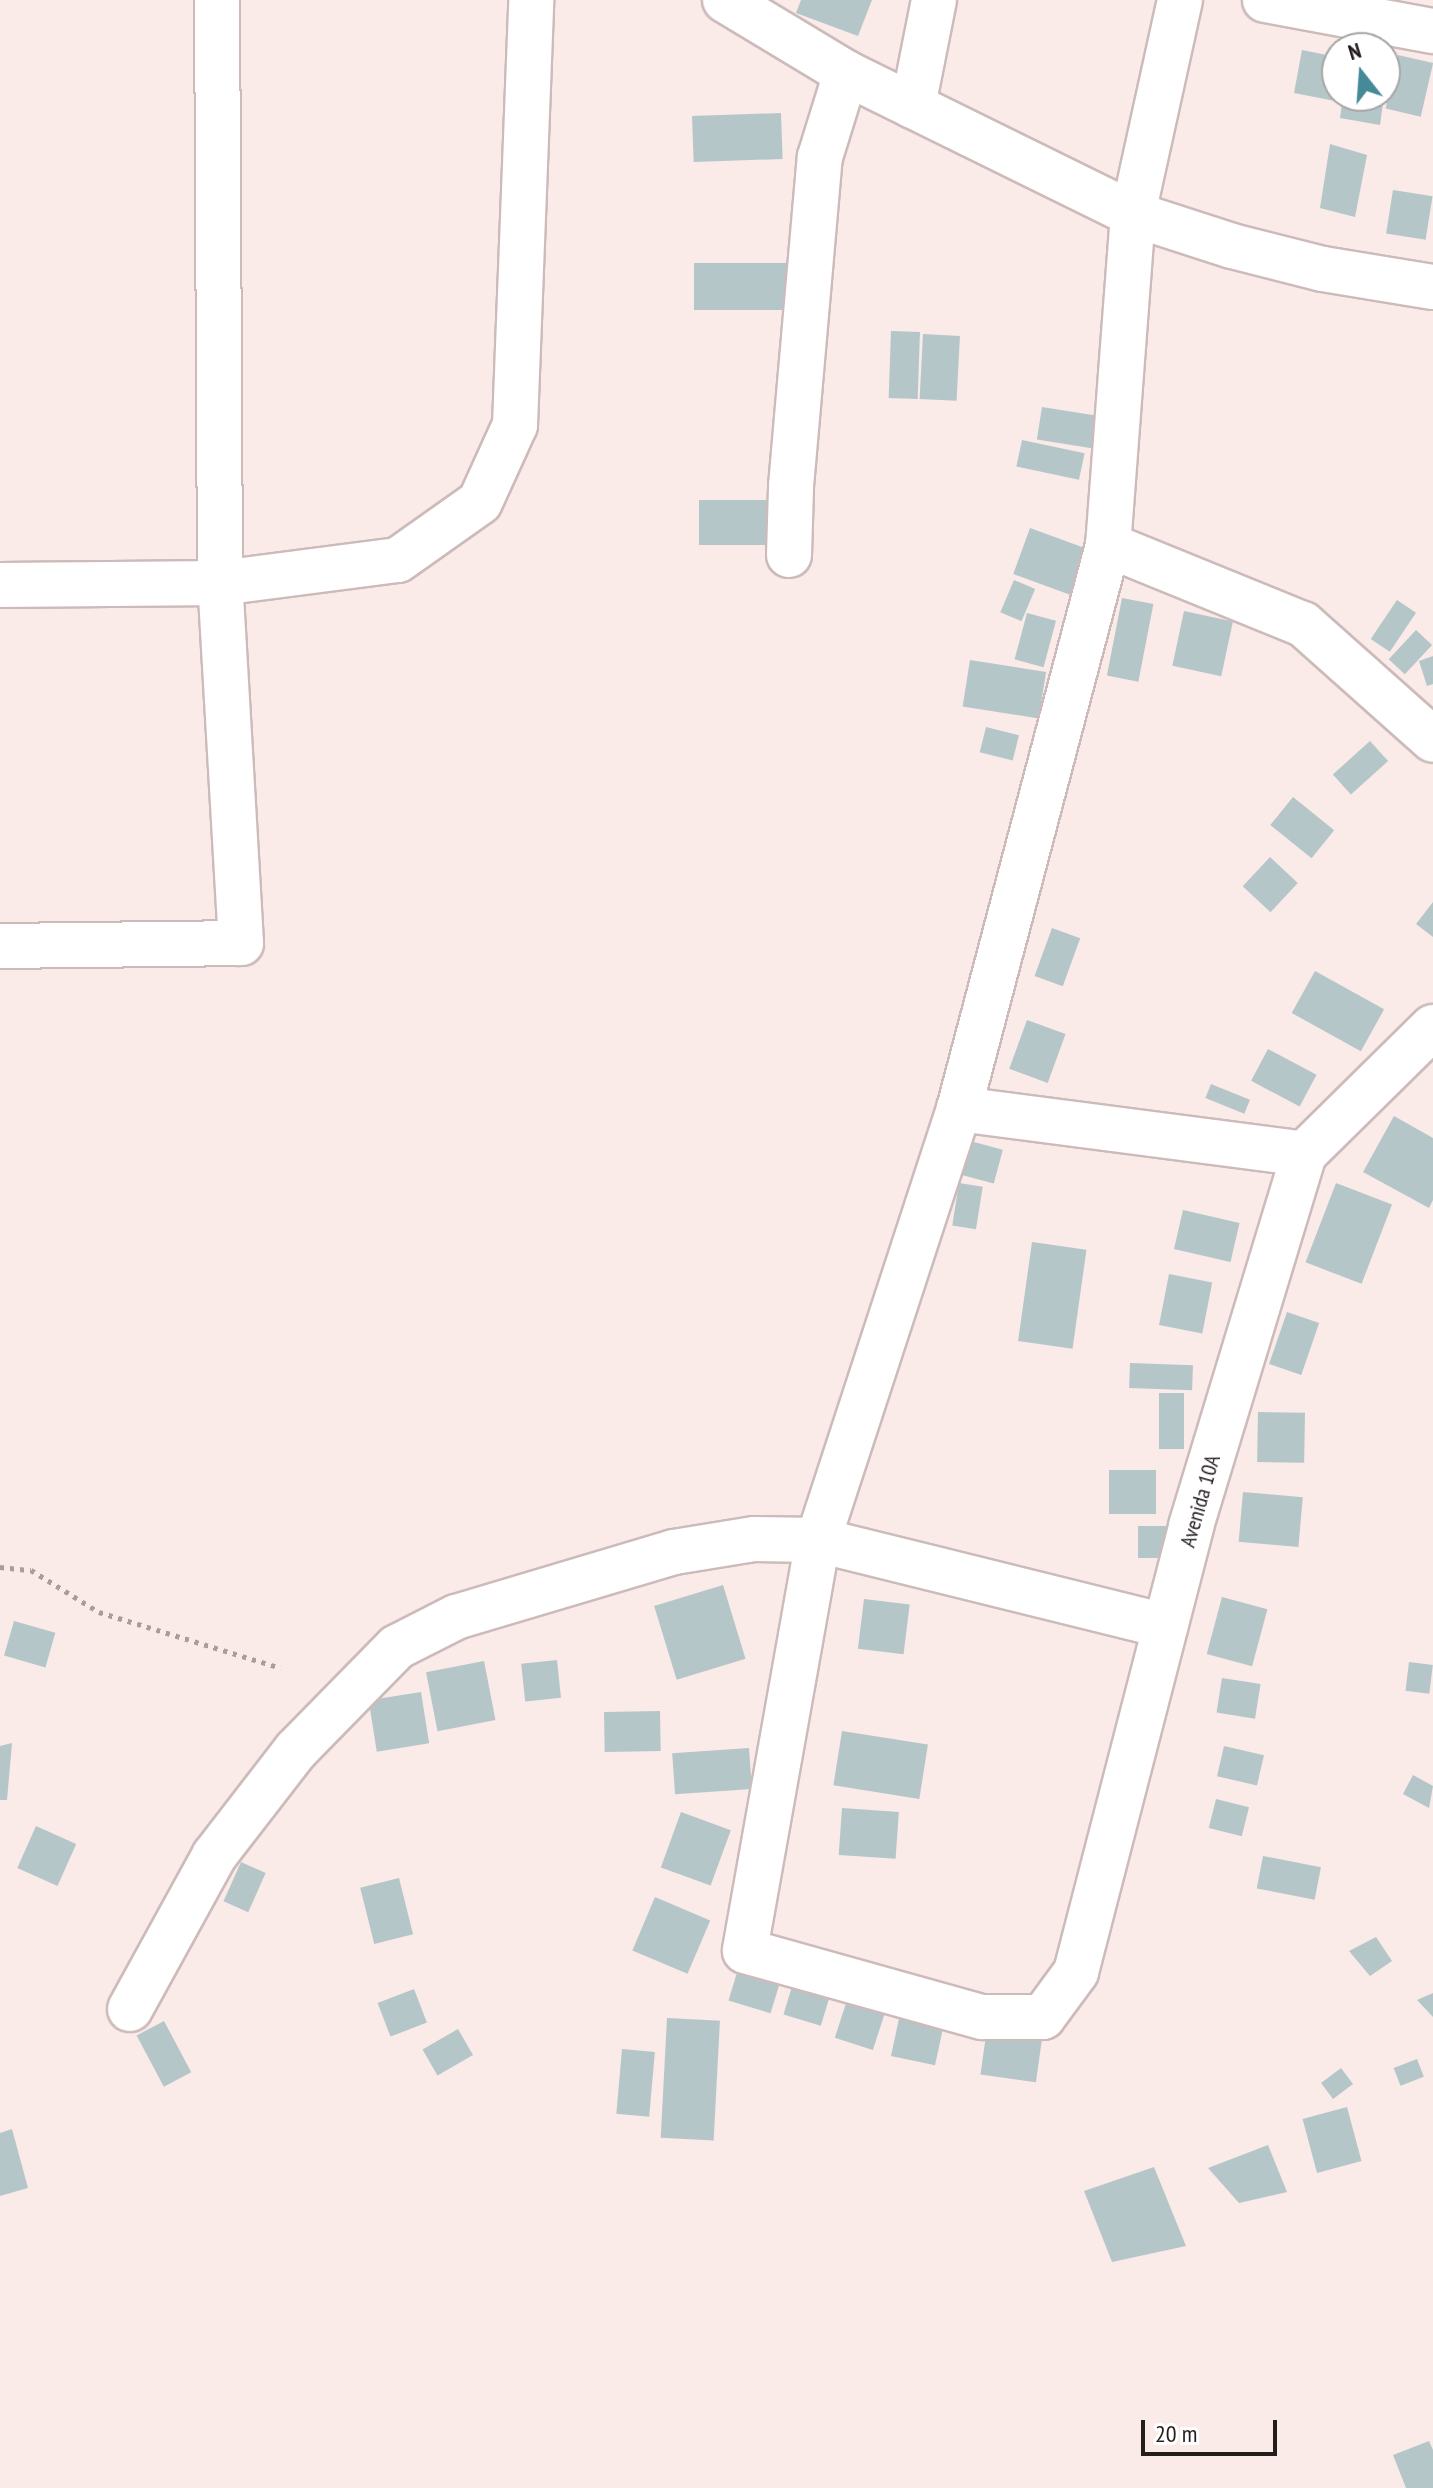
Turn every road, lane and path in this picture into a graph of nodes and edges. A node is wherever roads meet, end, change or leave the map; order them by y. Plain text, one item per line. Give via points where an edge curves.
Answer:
1 (217, 0) edge
2 (531, 0) edge
3 (725, 0) edge
4 (934, 0) edge
5 (1180, 0) edge
6 (1265, 0) edge
7 (1433, 31) edge
8 (846, 73) junction
9 (913, 106) junction
10 (1133, 214) junction
11 (1433, 287) edge
12 (1108, 545) junction
13 (789, 555) dead end
14 (220, 583) junction
15 (0, 585) edge
16 (1433, 740) edge
17 (0, 946) edge
18 (1433, 1027) edge
19 (959, 1109) junction
20 (1304, 1154) junction
21 (818, 1540) junction
22 (0, 1567) edge
23 (1166, 1626) junction
24 (281, 1668) dead end
25 (130, 2009) dead end

1 - 14 street
2 - 14 street via 515,425 480,502 398,560
3 - 8 street
4 - 9 street
5 - 10 street
6 - 7 street
8 - 9 street
8 - 13 street via 820,157
9 - 10 street
10 - 11 street via 1278,258
10 - 12 street
12 - 16 street via 1303,624
12 - 19 street
14 - 15 street
14 - 17 street via 241,943
18 - 20 street, Avenida 10A
19 - 20 street
19 - 21 street
20 - 23 street, Avenida 10A via 1191,1526
21 - 23 street
21 - 23 street, Avenida 10A via 745,1951 982,2017 1043,2017 1076,1972
21 - 25 street via 754,1539 674,1552 456,1617 397,1647 296,1750 214,1856
22 - 24 path via 31,1570 99,1612

